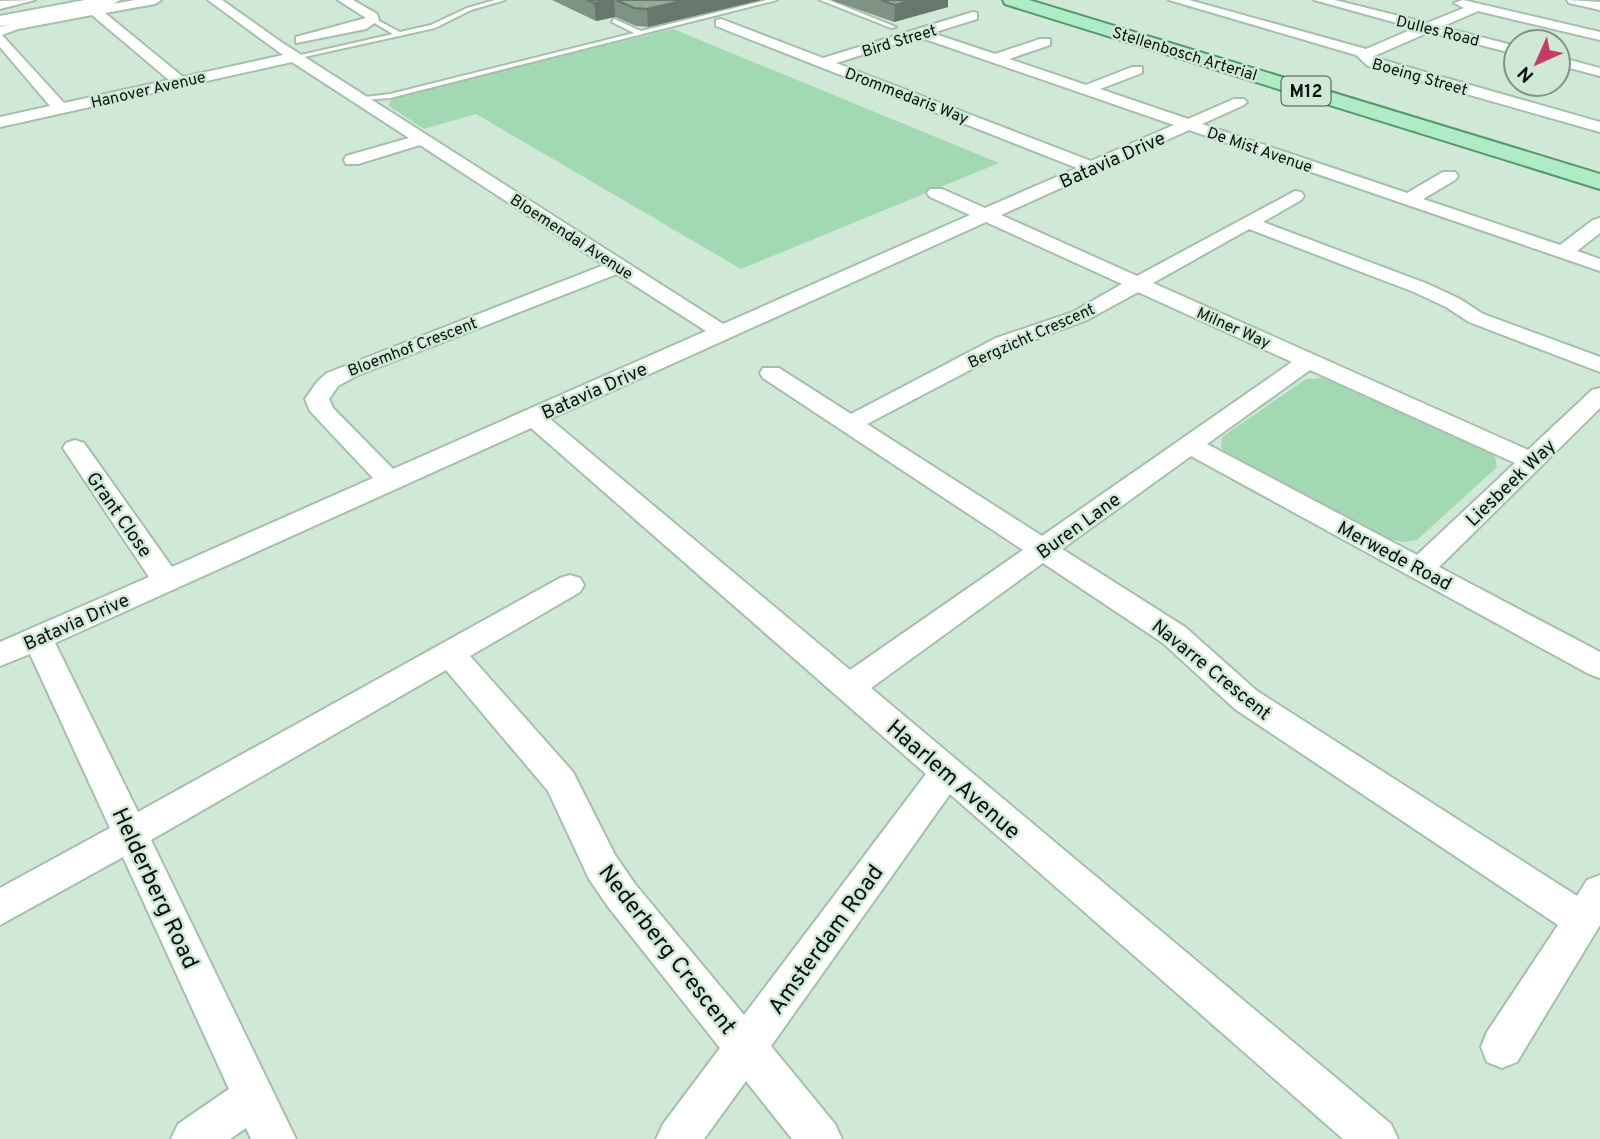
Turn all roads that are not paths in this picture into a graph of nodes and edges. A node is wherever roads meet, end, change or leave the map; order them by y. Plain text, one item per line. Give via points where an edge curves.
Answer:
1 (29, 0) edge
2 (67, 0) edge
3 (112, 0) edge
4 (214, 0) edge
5 (344, 0) edge
6 (502, 0) edge
7 (774, 0) edge
8 (822, 0) edge
9 (1012, 0) edge
10 (1062, 0) edge
11 (1175, 0) edge
12 (1320, 0) edge
13 (1448, 0) edge
14 (1573, 0) edge
15 (155, 1) edge
16 (0, 5) edge
17 (1600, 6) edge
18 (1476, 7) junction
19 (0, 12) edge
20 (96, 12) junction
21 (973, 16) dead end
22 (373, 20) junction
23 (614, 21) dead end
24 (721, 23) dead end
25 (893, 27) edge
26 (1428, 27) junction
27 (0, 31) edge
28 (920, 33) junction
29 (641, 34) junction
30 (401, 35) junction
31 (1600, 36) edge
32 (1045, 42) dead end
33 (1502, 46) edge
34 (298, 48) junction
35 (1364, 53) junction
36 (994, 59) junction
37 (825, 62) junction
38 (1572, 65) edge
39 (1137, 70) dead end
40 (1600, 72) edge
41 (178, 81) junction
42 (1085, 90) junction
43 (390, 96) junction
44 (367, 102) junction
45 (1239, 103) dead end
46 (60, 108) junction
47 (0, 122) edge
48 (1188, 125) junction
49 (1600, 127) edge
50 (422, 139) junction
51 (1574, 153) dead end
52 (352, 160) dead end
53 (1093, 168) junction
54 (1449, 176) dead end
55 (1600, 182) edge
56 (936, 193) dead end
57 (1295, 196) dead end
58 (1409, 200) junction
59 (987, 215) junction
60 (1247, 222) junction
61 (1600, 224) edge
62 (1563, 253) junction
63 (1600, 265) edge
64 (619, 267) junction
65 (1136, 283) junction
66 (723, 332) junction
67 (1308, 361) junction
68 (1600, 365) edge
69 (771, 373) dead end
70 (1600, 395) edge
71 (533, 417) junction
72 (850, 424) junction
73 (1190, 444) junction
74 (75, 448) dead end
75 (1531, 461) junction
76 (390, 481) junction
77 (1043, 551) junction
78 (1420, 569) junction
79 (166, 580) junction
80 (570, 585) dead end
81 (38, 638) junction
82 (449, 653) junction
83 (0, 655) edge
84 (1600, 666) edge
85 (848, 688) junction
86 (946, 773) junction
87 (132, 834) junction
88 (1591, 906) edge
89 (0, 908) edge
90 (1502, 1046) dead end
91 (745, 1048) junction
92 (252, 1098) junction
93 (193, 1139) edge
94 (274, 1139) edge
95 (678, 1139) edge
96 (820, 1139) edge
97 (1376, 1139) edge

1 - 16 street
2 - 19 main road
3 - 27 main road
4 - 34 street, Bloemendal Avenue
5 - 22 street
6 - 30 lane
7 - 29 lane
8 - 25 lane
9 - 55 main road, Stellenbosch Arterial / M12
10 - 51 main road, Stellenbosch Arterial / M12
11 - 35 street
12 - 26 street, Dulles Road
13 - 18 street
14 - 17 street
15 - 20 street
18 - 26 street, Boeing Street
18 - 31 street
20 - 27 street
20 - 41 street
21 - 28 street, Bird Street
22 - 30 lane
22 - 34 street, Hanover Avenue
23 - 29 lane
24 - 37 street, Drommedaris Way
26 - 33 street, Dulles Road
26 - 35 street, Boeing Street
27 - 46 street
28 - 36 street, De Mist Avenue
28 - 37 street, Bird Street
29 - 43 lane
30 - 34 lane
32 - 36 street
34 - 41 street, Hanover Avenue
34 - 44 street, Bloemendal Avenue
35 - 49 street, Boeing Street via 1363,58 1373,63
36 - 42 street, De Mist Avenue
37 - 53 street, Drommedaris Way
38 - 40 street
39 - 42 street
41 - 46 street, Hanover Avenue
42 - 48 street, De Mist Avenue
43 - 44 lane
43 - 44 lane
44 - 50 street, Bloemendal Avenue
45 - 48 street, Batavia Drive
46 - 47 street, Hanover Avenue
48 - 53 street, Batavia Drive
48 - 58 street, De Mist Avenue
50 - 52 street
50 - 64 street, Bloemendal Avenue
53 - 59 street, Batavia Drive
54 - 58 street
56 - 59 street, Milner Way
57 - 60 street, Bergzicht Crescent
58 - 62 street, De Mist Avenue
59 - 65 street, Milner Way
59 - 66 street, Batavia Drive
60 - 65 street, Bergzicht Crescent
60 - 68 street via 1436,294 1476,318
61 - 62 street
62 - 63 street, De Mist Avenue
64 - 66 street, Bloemendal Avenue
64 - 76 street, Bloemhof Crescent via 362,365 322,387 317,399 322,411
65 - 67 street, Milner Way
65 - 72 street, Bergzicht Crescent via 1063,323 1004,343
66 - 71 street, Batavia Drive
67 - 73 street, Buren Lane
67 - 75 street, Milner Way
69 - 72 street, Navarre Crescent
70 - 75 street, Liesbeek Way
71 - 76 street, Batavia Drive
71 - 85 street, Haarlem Avenue
72 - 77 street, Navarre Crescent
73 - 77 street, Buren Lane
73 - 78 street, Merwede Road
74 - 79 street, Grant Close
75 - 78 street, Liesbeek Way
76 - 79 street, Batavia Drive
77 - 85 street, Buren Lane
77 - 88 street, Navarre Crescent via 1174,635 1246,700
78 - 84 street, Merwede Road
79 - 81 street, Batavia Drive
80 - 82 street
81 - 83 street, Batavia Drive
81 - 87 street, Helderberg Road
82 - 87 street
82 - 91 street, Nederberg Crescent via 561,782 601,867
85 - 86 street, Haarlem Avenue
86 - 91 street, Amsterdam Road
86 - 97 street, Haarlem Avenue
87 - 89 street
87 - 92 street, Helderberg Road
88 - 90 street, Navarre Crescent
91 - 95 street, Amsterdam Road
91 - 96 street, Nederberg Crescent
92 - 93 street
92 - 94 street, Helderberg Road

